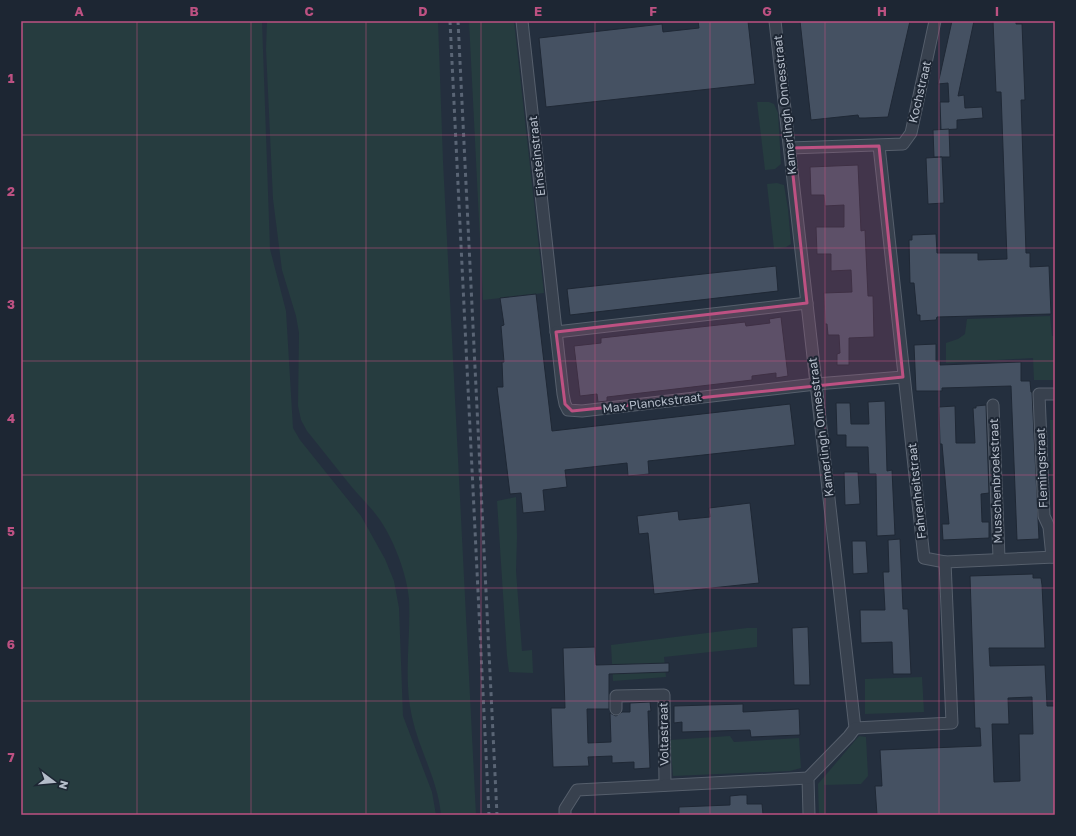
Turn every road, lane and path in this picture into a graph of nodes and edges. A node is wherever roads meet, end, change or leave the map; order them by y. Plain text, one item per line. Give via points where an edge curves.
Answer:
1 (522, 21) edge
2 (775, 21) edge
3 (935, 21) edge
4 (879, 146) junction
5 (790, 148) junction
6 (552, 291) joint
7 (807, 303) junction
8 (556, 332) junction
9 (903, 377) junction
10 (816, 384) junction
11 (1055, 394) edge
12 (993, 405) dead end
13 (1053, 557) edge
14 (999, 558) junction
15 (945, 562) junction
16 (616, 709) dead end
17 (855, 728) junction
18 (808, 778) junction
19 (665, 785) junction
20 (565, 815) edge
21 (809, 815) edge

1 - 6 street, Einsteinstraat
2 - 5 street, Kamerlingh Onnesstraat
3 - 4 street, Kochstraat via 911,133 903,144
4 - 5 street, Kochstraat
4 - 9 street, Fahrenheitstraat
5 - 7 street, Kamerlingh Onnesstraat
6 - 8 street, Max Planckstraat
7 - 8 street
7 - 10 street, Kamerlingh Onnesstraat
8 - 10 street, Max Planckstraat via 564,404 572,411
9 - 10 street, Max Planckstraat
9 - 15 street, Fahrenheitstraat via 924,558
10 - 17 street, Kamerlingh Onnesstraat
11 - 13 street, Flemingstraat via 1039,394 1044,516 1049,527
12 - 14 street, Musschenbroekstraat
13 - 14 street, Musschenbroekstraat
14 - 15 street, Musschenbroekstraat
15 - 17 street via 952,723
16 - 19 street, Voltastraat via 616,696 664,695
17 - 18 street
18 - 19 street
18 - 21 street
19 - 20 street via 577,790 565,808

